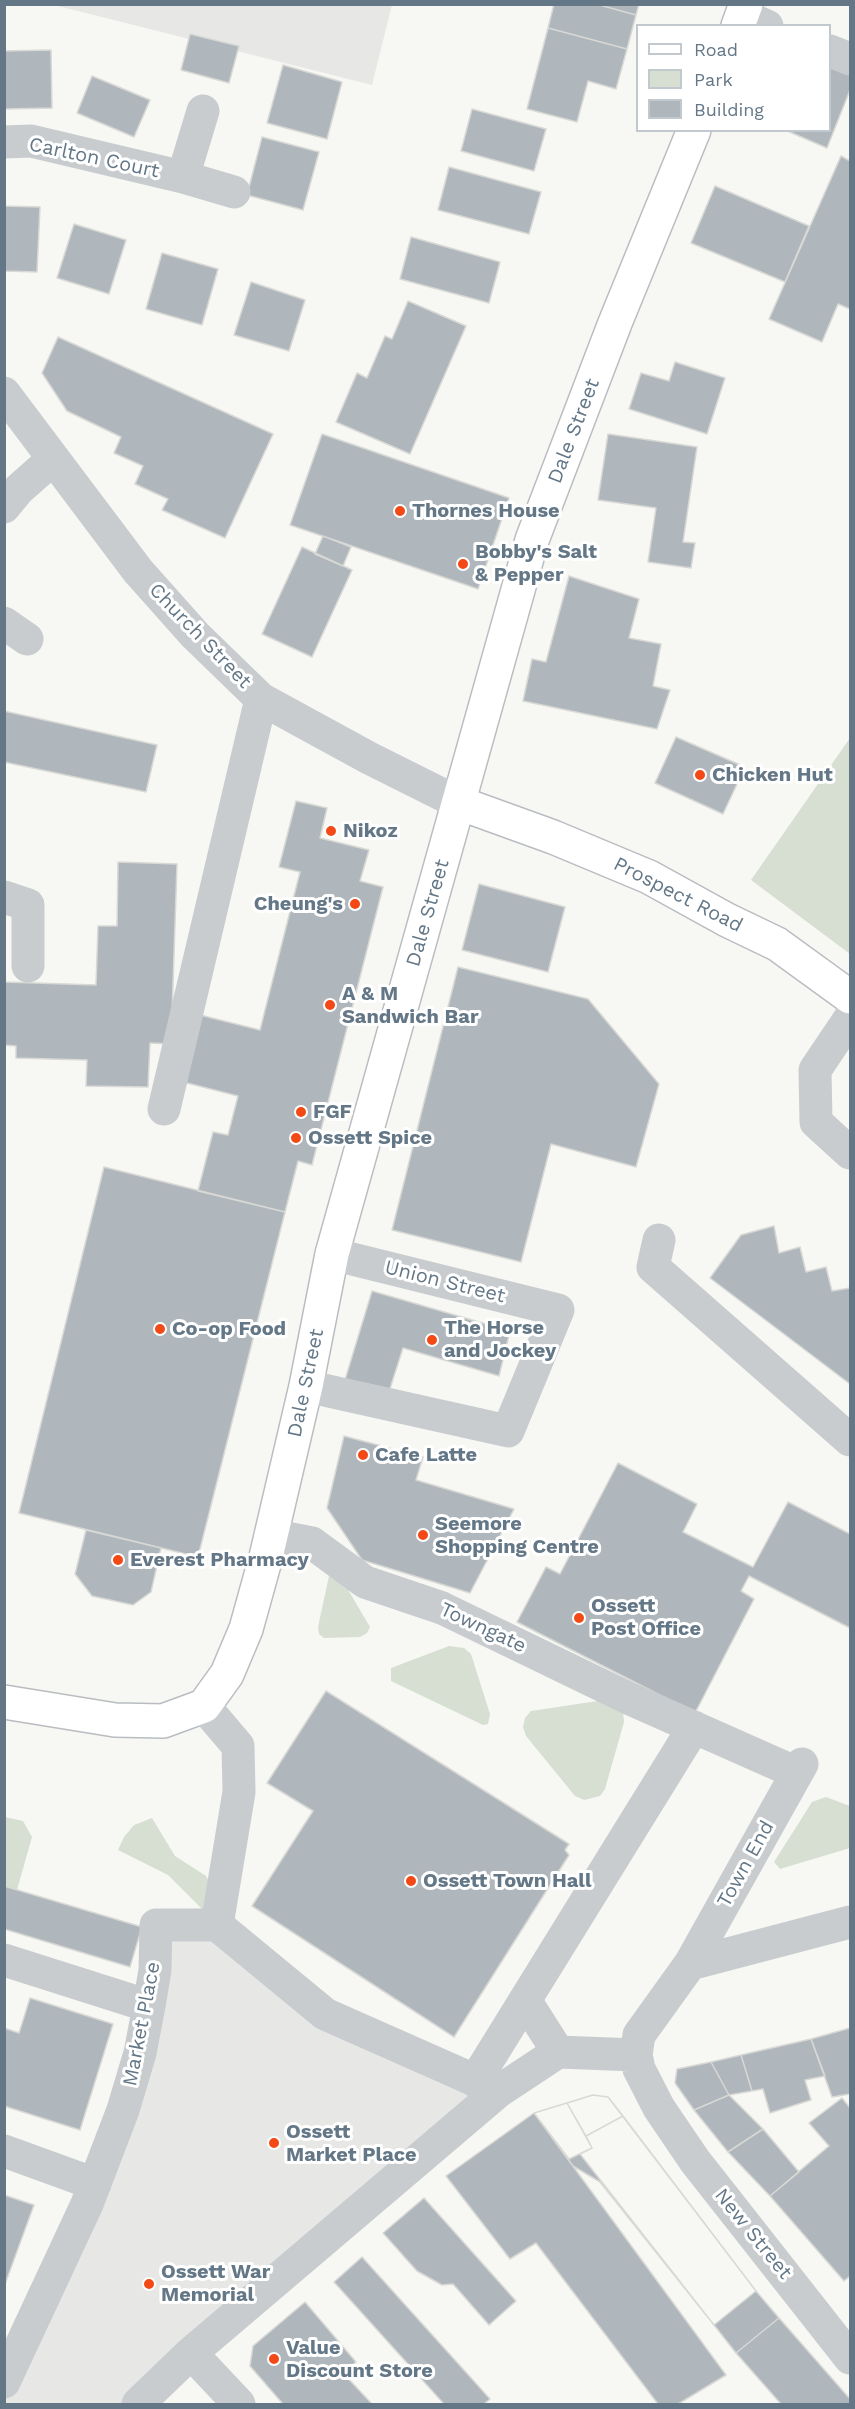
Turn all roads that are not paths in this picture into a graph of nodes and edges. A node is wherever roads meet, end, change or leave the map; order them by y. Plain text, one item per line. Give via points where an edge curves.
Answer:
1 (831, 51) edge
2 (850, 59) edge
3 (203, 111) dead end
4 (693, 132) edge
5 (4, 142) edge
6 (183, 177) junction
7 (234, 192) dead end
8 (4, 393) edge
9 (53, 459) junction
10 (4, 507) edge
11 (261, 699) junction
12 (459, 803) junction
13 (4, 897) edge
14 (28, 966) dead end
15 (850, 997) edge
16 (850, 1018) edge
17 (165, 1109) dead end
18 (850, 1153) edge
19 (659, 1240) dead end
20 (332, 1254) junction
21 (306, 1386) junction
22 (850, 1440) edge
23 (272, 1535) junction
24 (4, 1702) edge
25 (204, 1707) junction
26 (694, 1727) junction
27 (799, 1768) joint
28 (850, 1922) edge
29 (217, 1925) junction
30 (4, 1960) edge
31 (690, 1964) junction
32 (525, 2000) junction
33 (149, 2006) junction
34 (558, 2052) junction
35 (636, 2055) junction
36 (487, 2086) junction
37 (4, 2151) edge
38 (95, 2184) junction
39 (191, 2353) junction
40 (850, 2358) edge
41 (4, 2382) edge
42 (138, 2404) edge
43 (239, 2404) edge

1 - 2 street
3 - 6 street, Carlton Court
4 - 12 main road, Dale Street via 532,540
5 - 6 street, Carlton Court via 31,141
6 - 7 street, Carlton Court
8 - 9 street, Church Street
9 - 10 street
9 - 11 street, Church Street via 138,571 195,635
11 - 12 street, Church Street
11 - 17 street
12 - 15 main road, Prospect Road via 649,877 777,944
12 - 20 main road, Dale Street
13 - 14 street via 28,905
16 - 18 street via 816,1070 816,1122
19 - 22 street via 653,1267
20 - 21 main road, Dale Street
20 - 21 street, Union Street via 558,1310 508,1431
21 - 23 main road, Dale Street
23 - 25 main road, Dale Street via 246,1629 227,1674
23 - 26 street, Towngate via 312,1543 365,1582 442,1608
24 - 25 main road via 115,1720 163,1721
25 - 29 street via 238,1746 239,1792
26 - 27 street, Towngate
26 - 32 street
27 - 31 street, Town End
28 - 31 street
29 - 33 street, Market Place via 156,1926
29 - 36 street via 325,2014
30 - 33 street
31 - 35 street, Town End via 639,2035
32 - 34 street
32 - 36 street
33 - 38 street, Market Place via 140,2053
34 - 35 street
34 - 36 street
35 - 40 street, New Street via 659,2108 694,2161
36 - 39 street
37 - 38 street
38 - 41 street, Market Place
39 - 42 street
39 - 43 street

